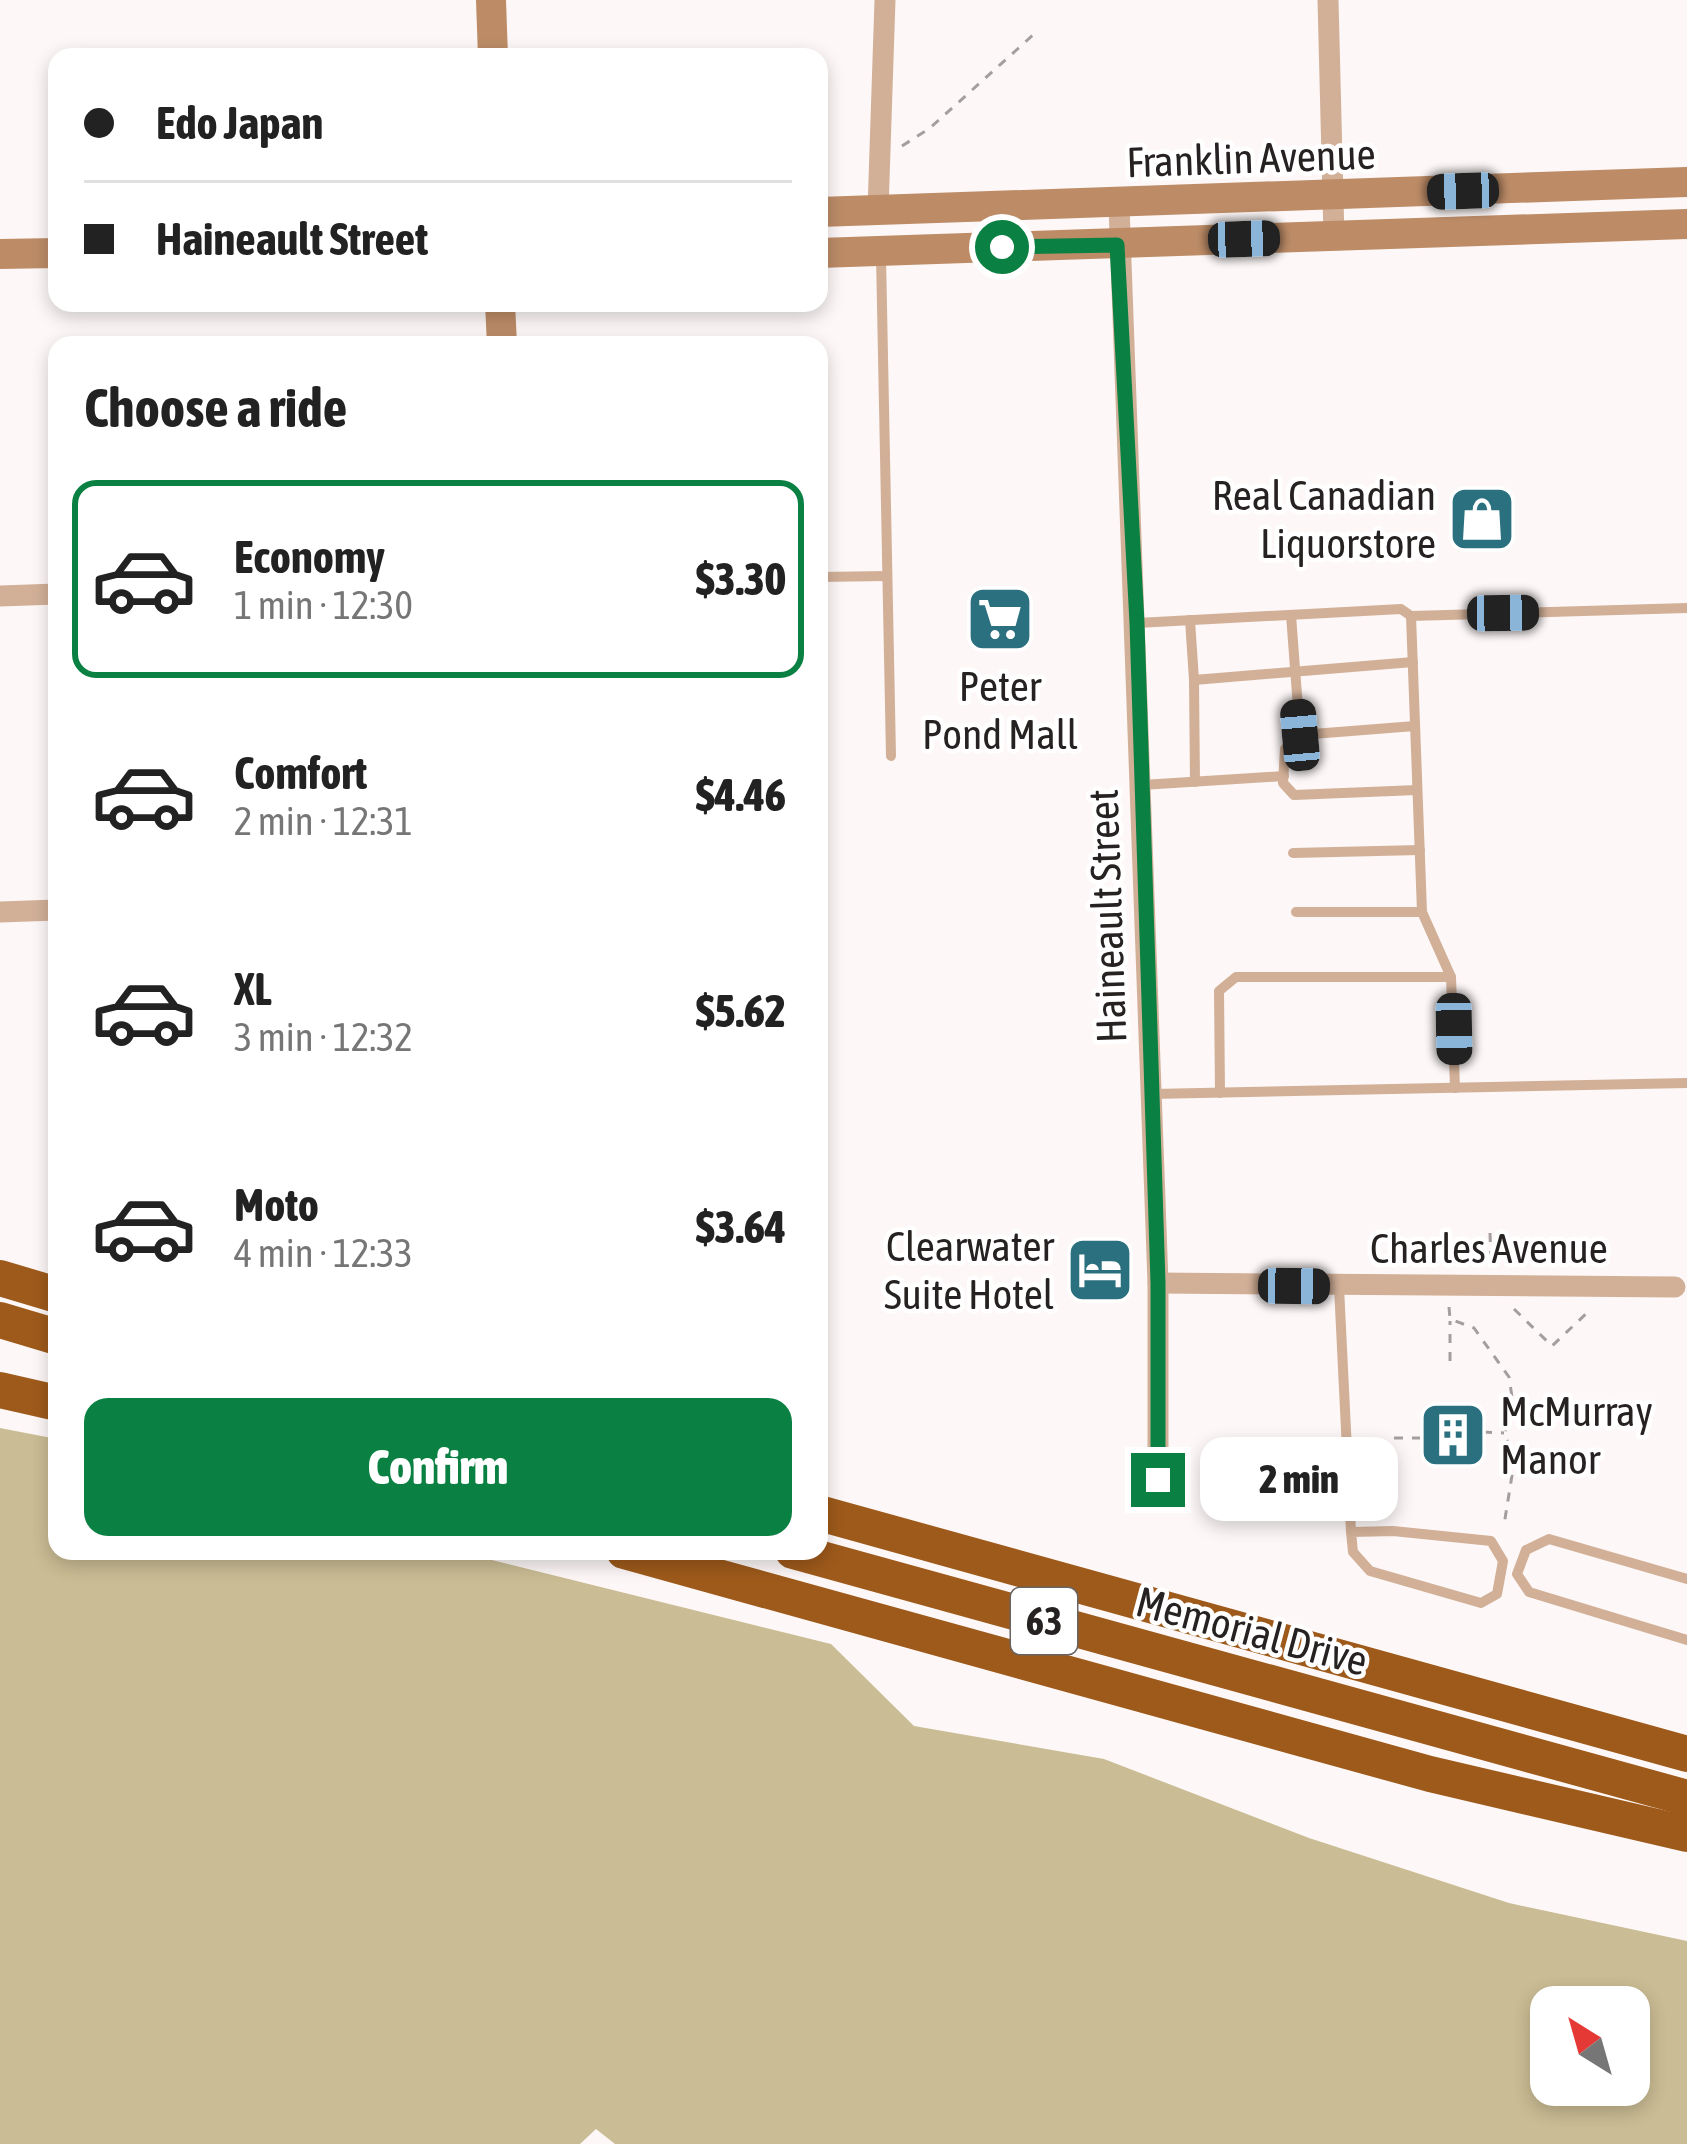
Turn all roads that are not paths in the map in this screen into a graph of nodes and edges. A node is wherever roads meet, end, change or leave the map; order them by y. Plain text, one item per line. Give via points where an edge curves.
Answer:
1 (491, 0) edge
2 (885, 0) edge
3 (1328, 0) edge
4 (493, 48) edge
5 (1687, 182) edge
6 (1334, 196) junction
7 (1119, 206) junction
8 (878, 210) junction
9 (828, 212) edge
10 (1687, 224) edge
11 (1334, 236) junction
12 (1117, 245) junction
13 (881, 251) junction
14 (48, 253) edge
15 (828, 253) edge
16 (0, 254) edge
17 (887, 576) junction
18 (828, 577) edge
19 (48, 594) edge
20 (0, 596) edge
21 (1687, 608) edge
22 (1291, 615) junction
23 (1411, 616) junction
24 (1190, 620) junction
25 (1137, 623) junction
26 (1413, 662) junction
27 (1294, 671) junction
28 (1194, 680) junction
29 (1415, 726) junction
30 (1300, 735) junction
31 (891, 756) dead end
32 (1284, 776) junction
33 (1195, 782) junction
34 (1142, 785) junction
35 (1418, 790) junction
36 (1420, 850) junction
37 (1293, 853) dead end
38 (48, 910) edge
39 (0, 912) edge
40 (1296, 912) dead end
41 (1422, 912) junction
42 (1451, 977) junction
43 (1687, 1083) edge
44 (1455, 1088) junction
45 (1152, 1094) junction
46 (1220, 1094) junction
47 (0, 1278) edge
48 (1158, 1283) junction
49 (1339, 1287) junction
50 (1681, 1289) edge
51 (48, 1292) edge
52 (0, 1320) edge
53 (48, 1334) edge
54 (0, 1390) edge
55 (48, 1401) edge
56 (1158, 1480) dead end
57 (828, 1516) edge
58 (1352, 1532) junction
59 (657, 1560) edge
60 (826, 1560) edge
61 (1687, 1579) edge
62 (1687, 1640) edge
63 (1687, 1754) edge
64 (1687, 1798) edge
65 (1687, 1834) edge

1 - 4 main road
2 - 8 street
3 - 6 street
5 - 6 main road, Franklin Avenue
6 - 7 main road, Franklin Avenue
6 - 11 street
7 - 8 main road, Franklin Avenue
7 - 12 street, Haineault Street
8 - 9 main road, Franklin Avenue
10 - 11 main road, Franklin Avenue
11 - 12 main road, Franklin Avenue
12 - 13 main road, Franklin Avenue
12 - 25 street, Haineault Street
13 - 15 main road, Franklin Avenue
13 - 17 lane
14 - 16 main road
17 - 18 lane
17 - 31 lane
19 - 20 street
21 - 23 lane
22 - 23 lane via 1401,609
22 - 24 lane
22 - 27 lane
23 - 26 lane
24 - 25 lane
24 - 28 lane
25 - 34 street, Haineault Street
26 - 27 lane
26 - 29 lane
27 - 28 lane
27 - 30 lane
28 - 33 lane
29 - 30 lane
29 - 35 lane
30 - 32 lane via 1285,749
32 - 33 lane
32 - 35 lane via 1294,795
33 - 34 lane
34 - 45 street, Haineault Street
35 - 36 lane
36 - 37 lane
36 - 41 lane
38 - 39 street
40 - 41 lane
41 - 42 lane
42 - 44 lane
42 - 46 lane via 1236,977 1219,991
43 - 44 lane
44 - 46 lane
45 - 46 lane
45 - 48 street, Haineault Street
47 - 51 highway
48 - 49 street, Charles Avenue
48 - 56 street, Haineault Street
49 - 50 street, Charles Avenue
49 - 58 lane
52 - 53 highway
54 - 55 highway
57 - 63 highway, Memorial Drive / 63
58 - 58 lane via 1353,1552 1370,1571 1481,1603 1497,1594 1502,1561 1491,1541
59 - 65 highway via 1430,1774
60 - 64 highway, Memorial Drive / 63
61 - 62 lane via 1550,1539 1526,1550 1517,1574 1529,1592

